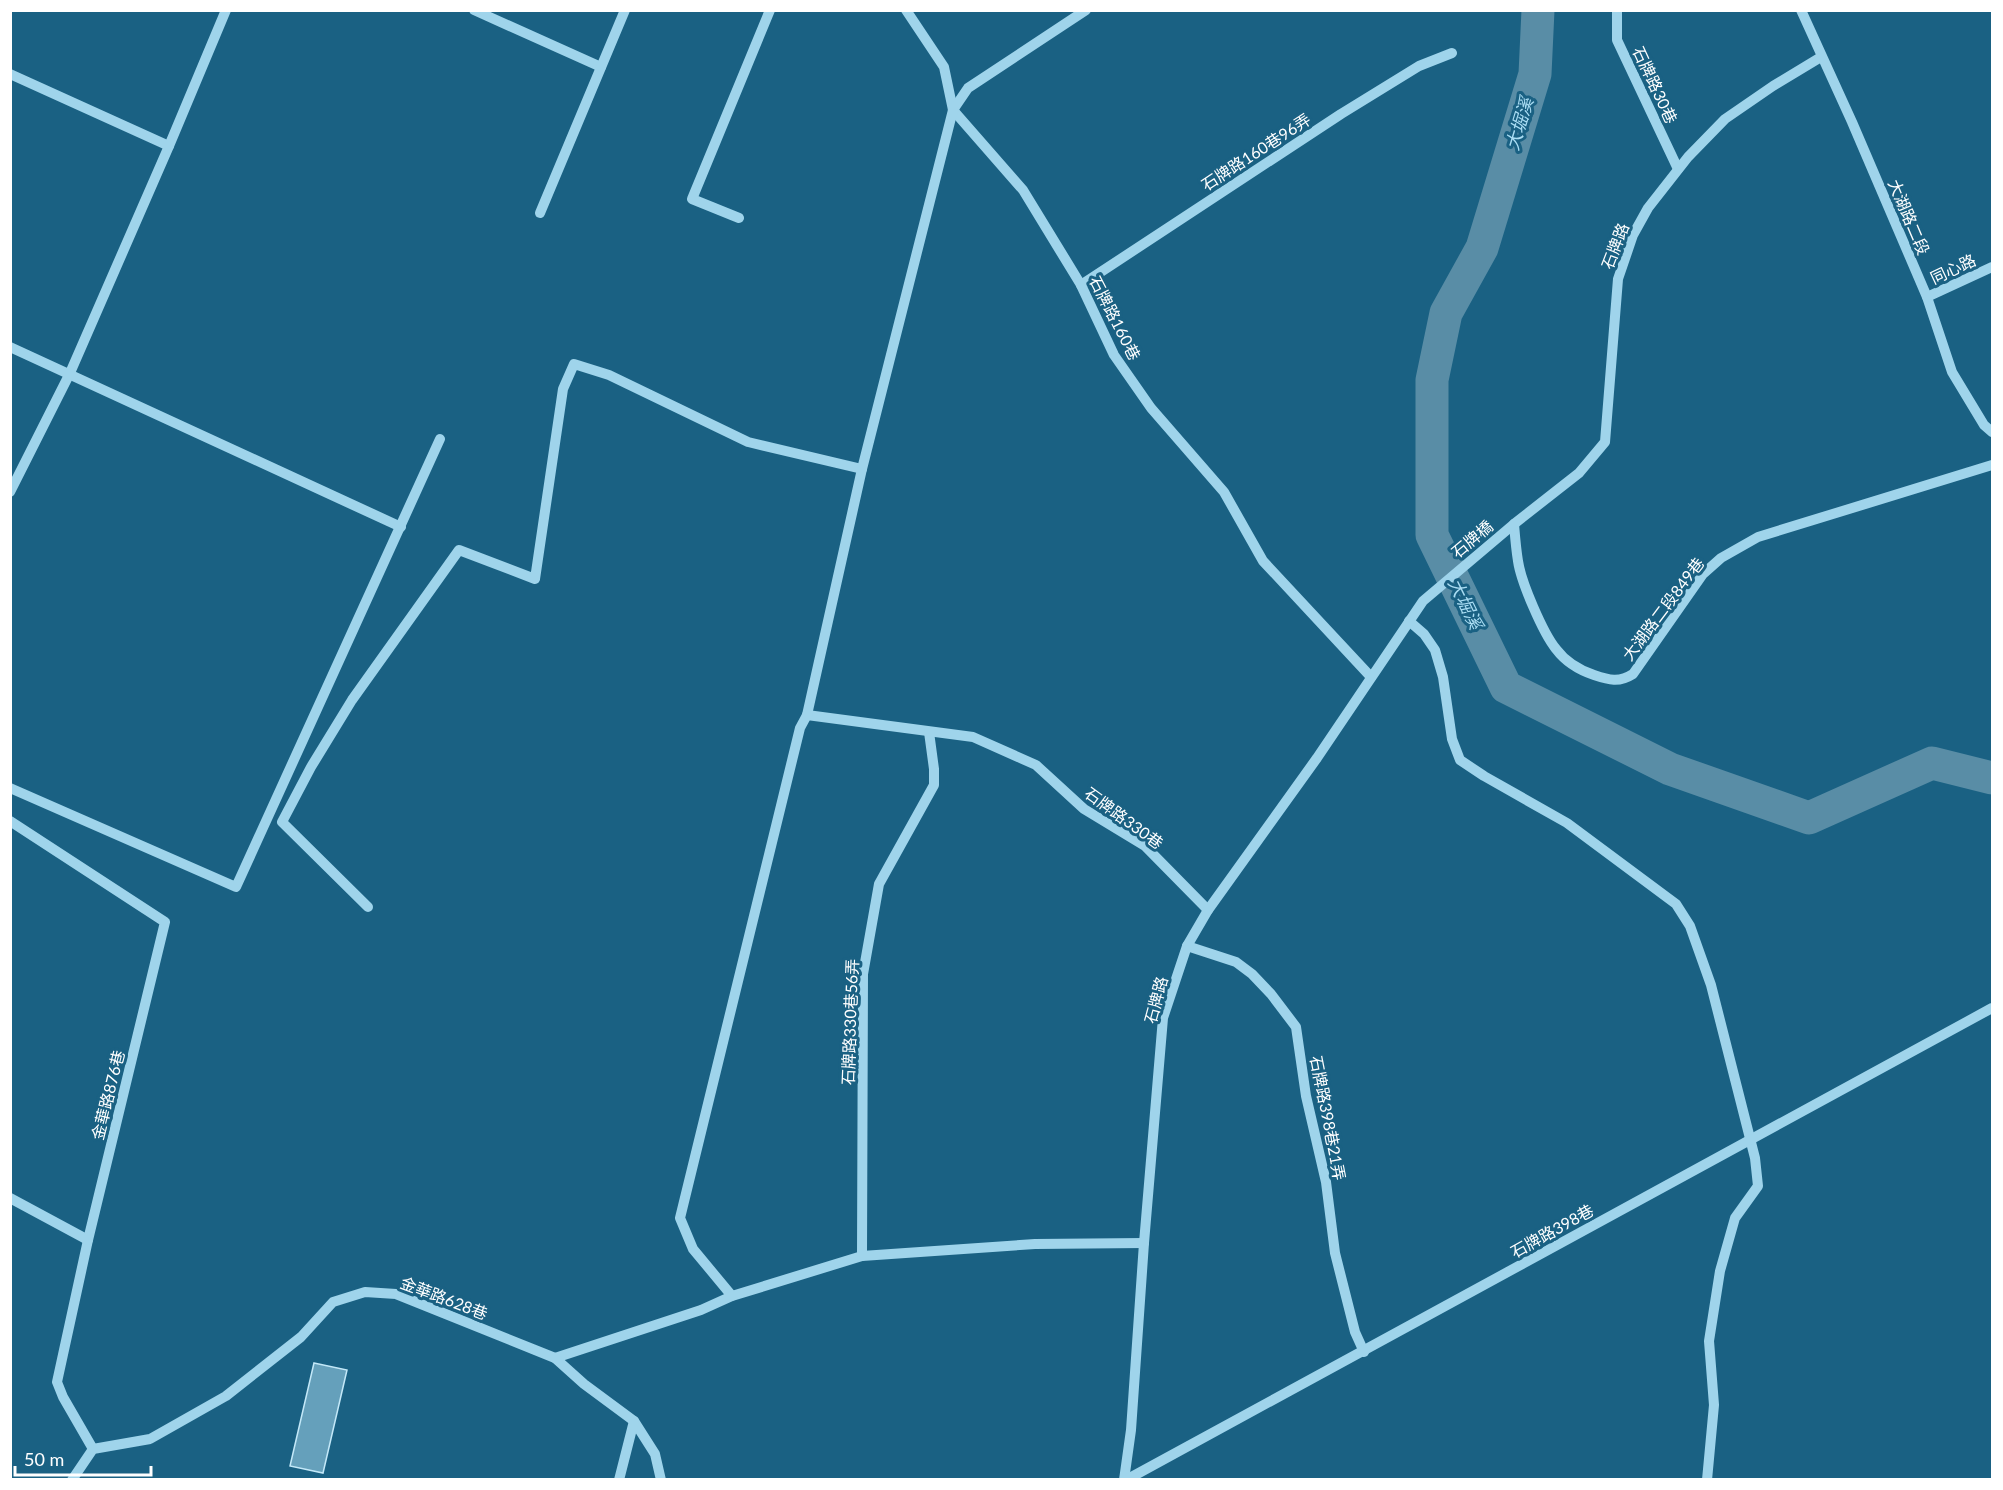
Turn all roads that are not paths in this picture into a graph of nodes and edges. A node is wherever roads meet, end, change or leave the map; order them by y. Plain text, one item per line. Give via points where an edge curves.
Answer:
1 (226, 10) edge
2 (474, 10) edge
3 (625, 10) edge
4 (770, 10) edge
5 (906, 10) edge
6 (1086, 10) edge
7 (1617, 10) edge
8 (1802, 10) edge
9 (1452, 53) dead end
10 (1821, 57) junction
11 (601, 67) junction
12 (10, 74) edge
13 (953, 110) junction
14 (169, 146) junction
15 (1678, 169) junction
16 (540, 213) dead end
17 (739, 218) dead end
18 (1992, 267) edge
19 (1081, 285) junction
20 (1927, 297) junction
21 (10, 347) edge
22 (69, 373) junction
23 (1992, 432) edge
24 (440, 439) dead end
25 (1992, 465) edge
26 (862, 469) junction
27 (10, 492) edge
28 (1514, 524) junction
29 (400, 527) junction
30 (1423, 601) joint
31 (1409, 621) junction
32 (1371, 677) junction
33 (807, 715) junction
34 (929, 732) junction
35 (10, 789) edge
36 (10, 821) edge
37 (368, 907) dead end
38 (1208, 910) junction
39 (1187, 946) junction
40 (1992, 1008) edge
41 (1750, 1140) junction
42 (10, 1198) edge
43 (88, 1240) junction
44 (1144, 1243) junction
45 (862, 1256) junction
46 (732, 1296) junction
47 (1364, 1352) junction
48 (555, 1358) junction
49 (634, 1421) junction
50 (93, 1449) junction
51 (72, 1479) edge
52 (619, 1479) edge
53 (660, 1479) edge
54 (1125, 1479) edge
55 (1707, 1479) edge

1 - 14 street
2 - 11 street
3 - 11 street
4 - 17 street via 692,199
5 - 13 street, 石牌路160巷 via 944,68
6 - 13 street via 968,88
7 - 15 street, 石牌路30巷 via 1617,40
8 - 10 street, 大湖路二段
9 - 19 street, 石牌路160巷96弄 via 1419,66 1341,114
10 - 15 street, 石牌路 via 1725,119
10 - 20 street, 大湖路二段
11 - 16 street
12 - 14 street
13 - 19 street, 石牌路160巷 via 1023,190
13 - 26 street
14 - 22 street
15 - 28 street, 石牌路 via 1648,208 1618,279 1605,442 1579,472
18 - 20 street, 同心路
19 - 32 street, 石牌路160巷 via 1114,355 1152,408 1224,492 1263,561
20 - 23 street, 大湖路二段 via 1952,372
21 - 22 street
22 - 27 street
22 - 29 street
24 - 29 street
25 - 28 street, 大湖路二段849巷 via 1758,537 1721,558 1703,574 1633,674 1622,681 1589,674 1555,649 1528,597 1518,563
26 - 33 street
26 - 37 street via 748,442 609,375 574,364 563,389 535,579 459,550 352,700 282,822
28 - 30 street, 石牌橋
29 - 35 street via 236,887
30 - 31 street, 石牌路
31 - 32 street, 石牌路
31 - 41 street via 1424,633 1435,650 1452,739 1460,760 1567,823 1676,904 1690,926 1711,985
32 - 38 street, 石牌路
33 - 34 street, 石牌路330巷
33 - 46 street via 800,728 680,1218 693,1250
34 - 38 street, 石牌路330巷 via 973,737 1036,765 1084,810 1144,846
34 - 45 street, 石牌路330巷56弄 via 934,785 879,884 863,974
36 - 43 street, 金華路876巷 via 165,922
38 - 39 street, 石牌路
39 - 44 street, 石牌路 via 1163,1018
39 - 47 street, 石牌路398巷21弄 via 1236,962 1271,994 1296,1027 1306,1096 1326,1182 1335,1253 1355,1332
40 - 41 street, 石牌路398巷
41 - 47 street, 石牌路398巷
41 - 55 street via 1758,1186 1735,1218 1720,1271 1709,1341 1714,1405
42 - 43 street
43 - 50 street, 金華路876巷 via 57,1382
44 - 45 street via 1035,1244
44 - 54 street, 石牌路
45 - 46 street
46 - 48 street
47 - 54 street, 石牌路398巷
48 - 49 street, 金華路628巷
48 - 50 street, 金華路628巷 via 396,1294 365,1292 333,1302 301,1337 207,1407 150,1439
49 - 52 street
49 - 53 street, 金華路628巷 via 655,1454
50 - 51 street

